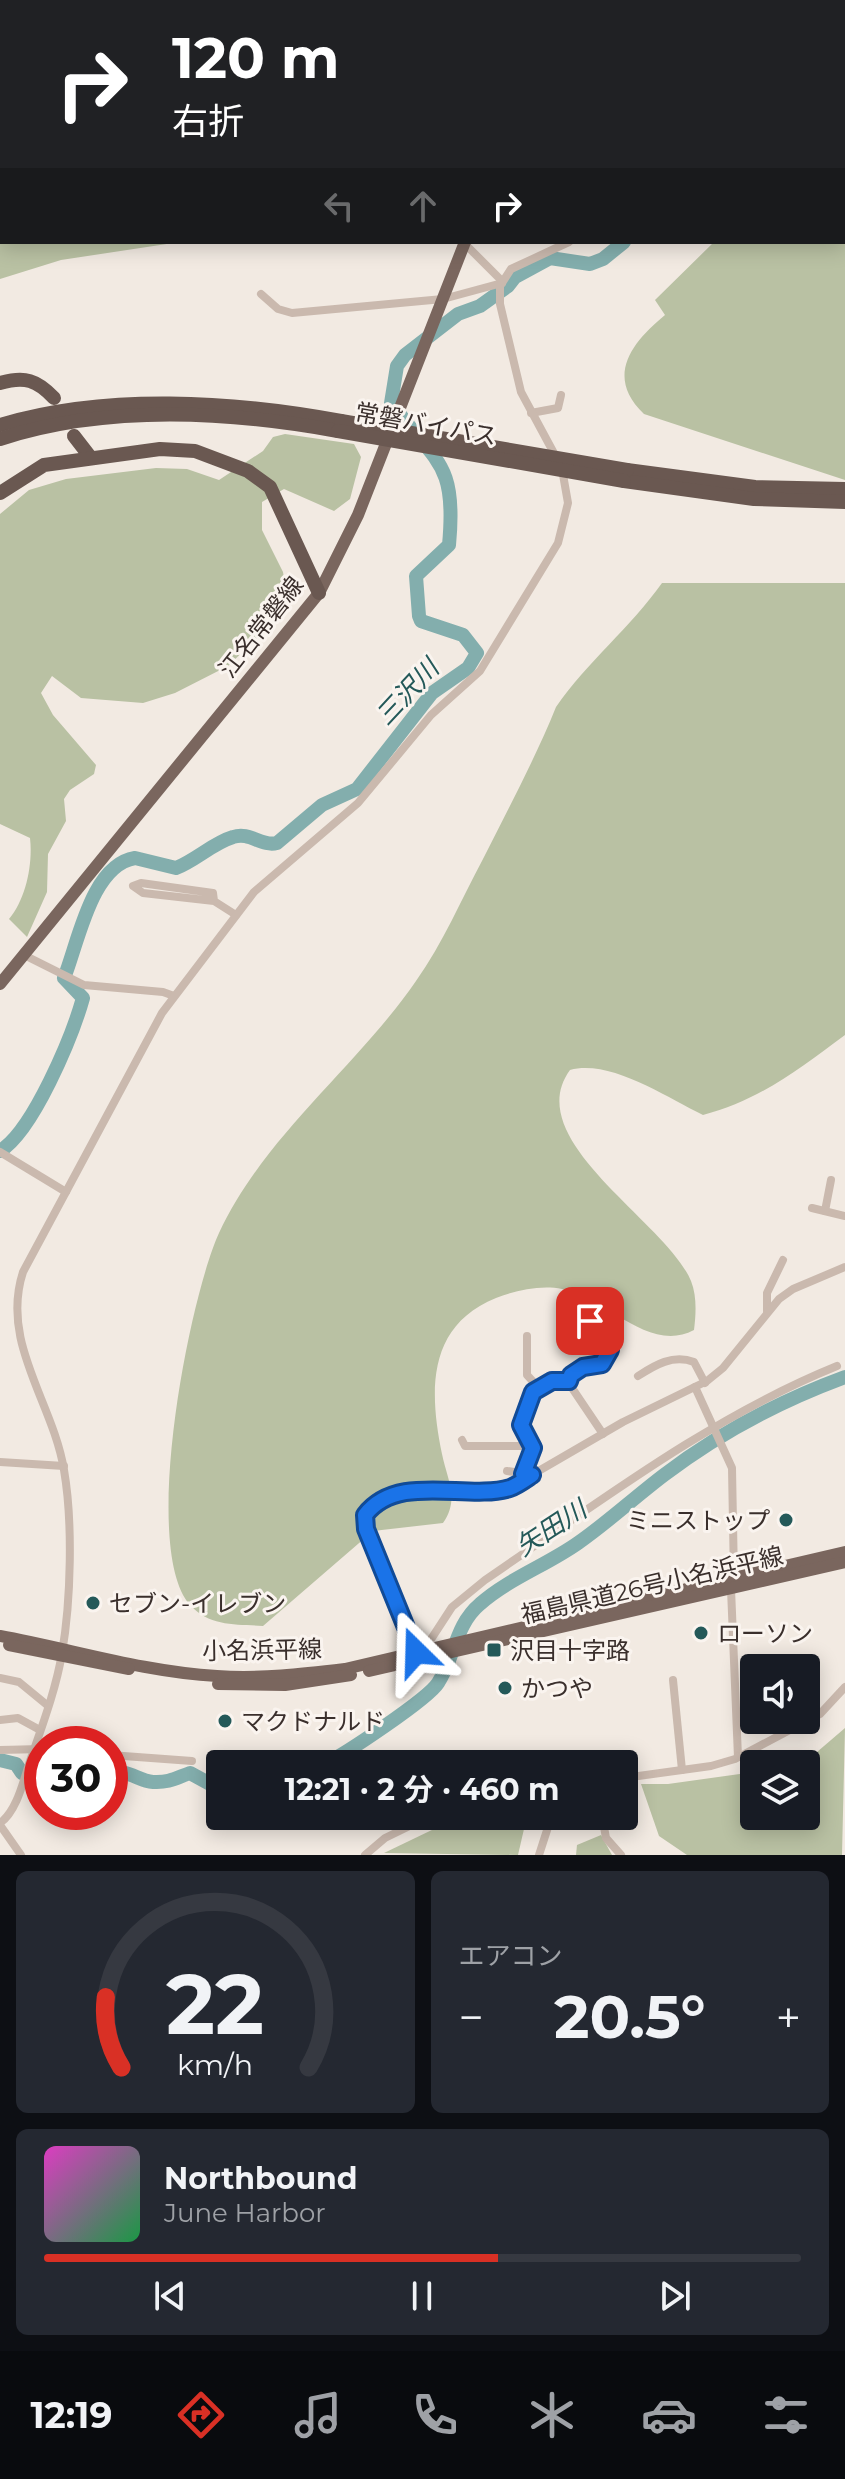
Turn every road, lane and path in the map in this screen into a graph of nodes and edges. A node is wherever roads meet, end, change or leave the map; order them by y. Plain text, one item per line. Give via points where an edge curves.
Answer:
1 (463, 244) edge
2 (466, 244) edge
3 (558, 244) edge
4 (502, 282) junction
5 (261, 294) dead end
6 (443, 299) junction
7 (0, 383) edge
8 (561, 395) dead end
9 (54, 398) dead end
10 (531, 413) junction
11 (0, 425) edge
12 (340, 426) junction
13 (74, 436) dead end
14 (0, 439) edge
15 (91, 458) junction
16 (626, 476) junction
17 (845, 489) edge
18 (0, 493) edge
19 (845, 502) edge
20 (319, 593) junction
21 (214, 901) junction
22 (236, 915) junction
23 (26, 956) junction
24 (0, 984) edge
25 (174, 996) junction
26 (0, 1152) edge
27 (831, 1180) dead end
28 (66, 1192) junction
29 (812, 1208) dead end
30 (825, 1211) junction
31 (845, 1216) edge
32 (783, 1260) dead end
33 (845, 1267) edge
34 (611, 1304) dead end
35 (767, 1311) junction
36 (527, 1336) dead end
37 (837, 1366) dead end
38 (638, 1376) dead end
39 (569, 1381) junction
40 (705, 1383) junction
41 (695, 1387) junction
42 (539, 1388) junction
43 (713, 1427) junction
44 (603, 1434) junction
45 (462, 1440) dead end
46 (533, 1446) junction
47 (0, 1462) edge
48 (64, 1466) junction
49 (507, 1471) dead end
50 (528, 1474) junction
51 (845, 1552) edge
52 (845, 1562) edge
53 (732, 1583) junction
54 (0, 1636) edge
55 (0, 1643) edge
56 (470, 1650) joint
57 (62, 1652) junction
58 (424, 1653) junction
59 (0, 1678) edge
60 (673, 1680) dead end
61 (845, 1687) edge
62 (47, 1705) junction
63 (0, 1720) edge
64 (33, 1726) edge
65 (41, 1726) edge
66 (0, 1750) edge
67 (24, 1750) edge
68 (128, 1756) edge
69 (738, 1757) junction
70 (192, 1761) dead end
71 (682, 1770) junction
72 (638, 1776) edge
73 (24, 1780) edge
74 (0, 1824) edge
75 (401, 1830) edge
76 (547, 1830) edge
77 (605, 1830) edge
78 (21, 1855) edge
79 (365, 1855) edge
80 (539, 1855) edge
81 (621, 1855) edge

1 - 6 main road, 江名常磐線
2 - 4 street
3 - 4 street via 511,269
4 - 6 street
4 - 10 street via 500,304 515,372
5 - 6 street via 284,313
6 - 20 main road, 江名常磐線 via 358,515
7 - 9 highway via 33,380
8 - 10 street via 558,408
10 - 22 street via 565,476 568,513 558,543 480,671 431,715 358,803 268,879
11 - 12 highway, 常磐バイパス via 74,411 149,405 274,409
12 - 14 highway, 常磐バイパス via 152,415
12 - 16 highway, 常磐バイパス, bridge
13 - 15 highway
15 - 18 highway via 36,468
15 - 20 highway via 181,449 258,476 275,496
16 - 17 highway, 常磐バイパス
16 - 19 highway, 常磐バイパス via 754,499
20 - 23 main road, 江名常磐線
21 - 21 street via 143,893 133,886 213,893
21 - 22 street
22 - 25 street
23 - 24 main road, 江名常磐線
23 - 25 street via 84,985
25 - 28 street
26 - 28 street
27 - 30 street
28 - 48 street via 23,1272 16,1303 18,1335
29 - 30 street
30 - 31 street
32 - 35 street via 767,1293
33 - 35 street via 793,1289
34 - 39 street via 588,1323 594,1338 610,1350 602,1364 583,1367
35 - 40 street
36 - 42 street via 527,1375
37 - 43 street via 779,1390
38 - 40 street via 666,1361 688,1359
39 - 42 street
39 - 44 street
40 - 41 street
41 - 43 street
41 - 44 street
42 - 46 street via 521,1425
43 - 53 street via 732,1468
43 - 58 street via 485,1580 452,1607
44 - 50 street
45 - 46 street via 465,1446
46 - 50 street
47 - 48 street
48 - 57 street via 69,1516
49 - 50 street
50 - 58 street via 507,1488 405,1492 365,1515 366,1529
51 - 53 main road
52 - 53 main road, 福島県道26号小名浜平線
53 - 56 main road, 福島県道26号小名浜平線
53 - 58 main road, 小名浜平線 via 443,1643
53 - 69 street
54 - 57 main road, 小名浜平線
55 - 57 main road, 小名浜平線
56 - 58 main road, 小名浜平線
57 - 58 main road, 小名浜平線 via 204,1683 237,1685 331,1679
57 - 62 street
59 - 62 street via 19,1682
60 - 71 street
61 - 69 street via 820,1714
62 - 65 street
63 - 64 street via 18,1718
66 - 67 street
68 - 70 street
69 - 71 street
71 - 72 street
73 - 74 street
74 - 78 street
75 - 79 street
76 - 80 street
77 - 81 street

